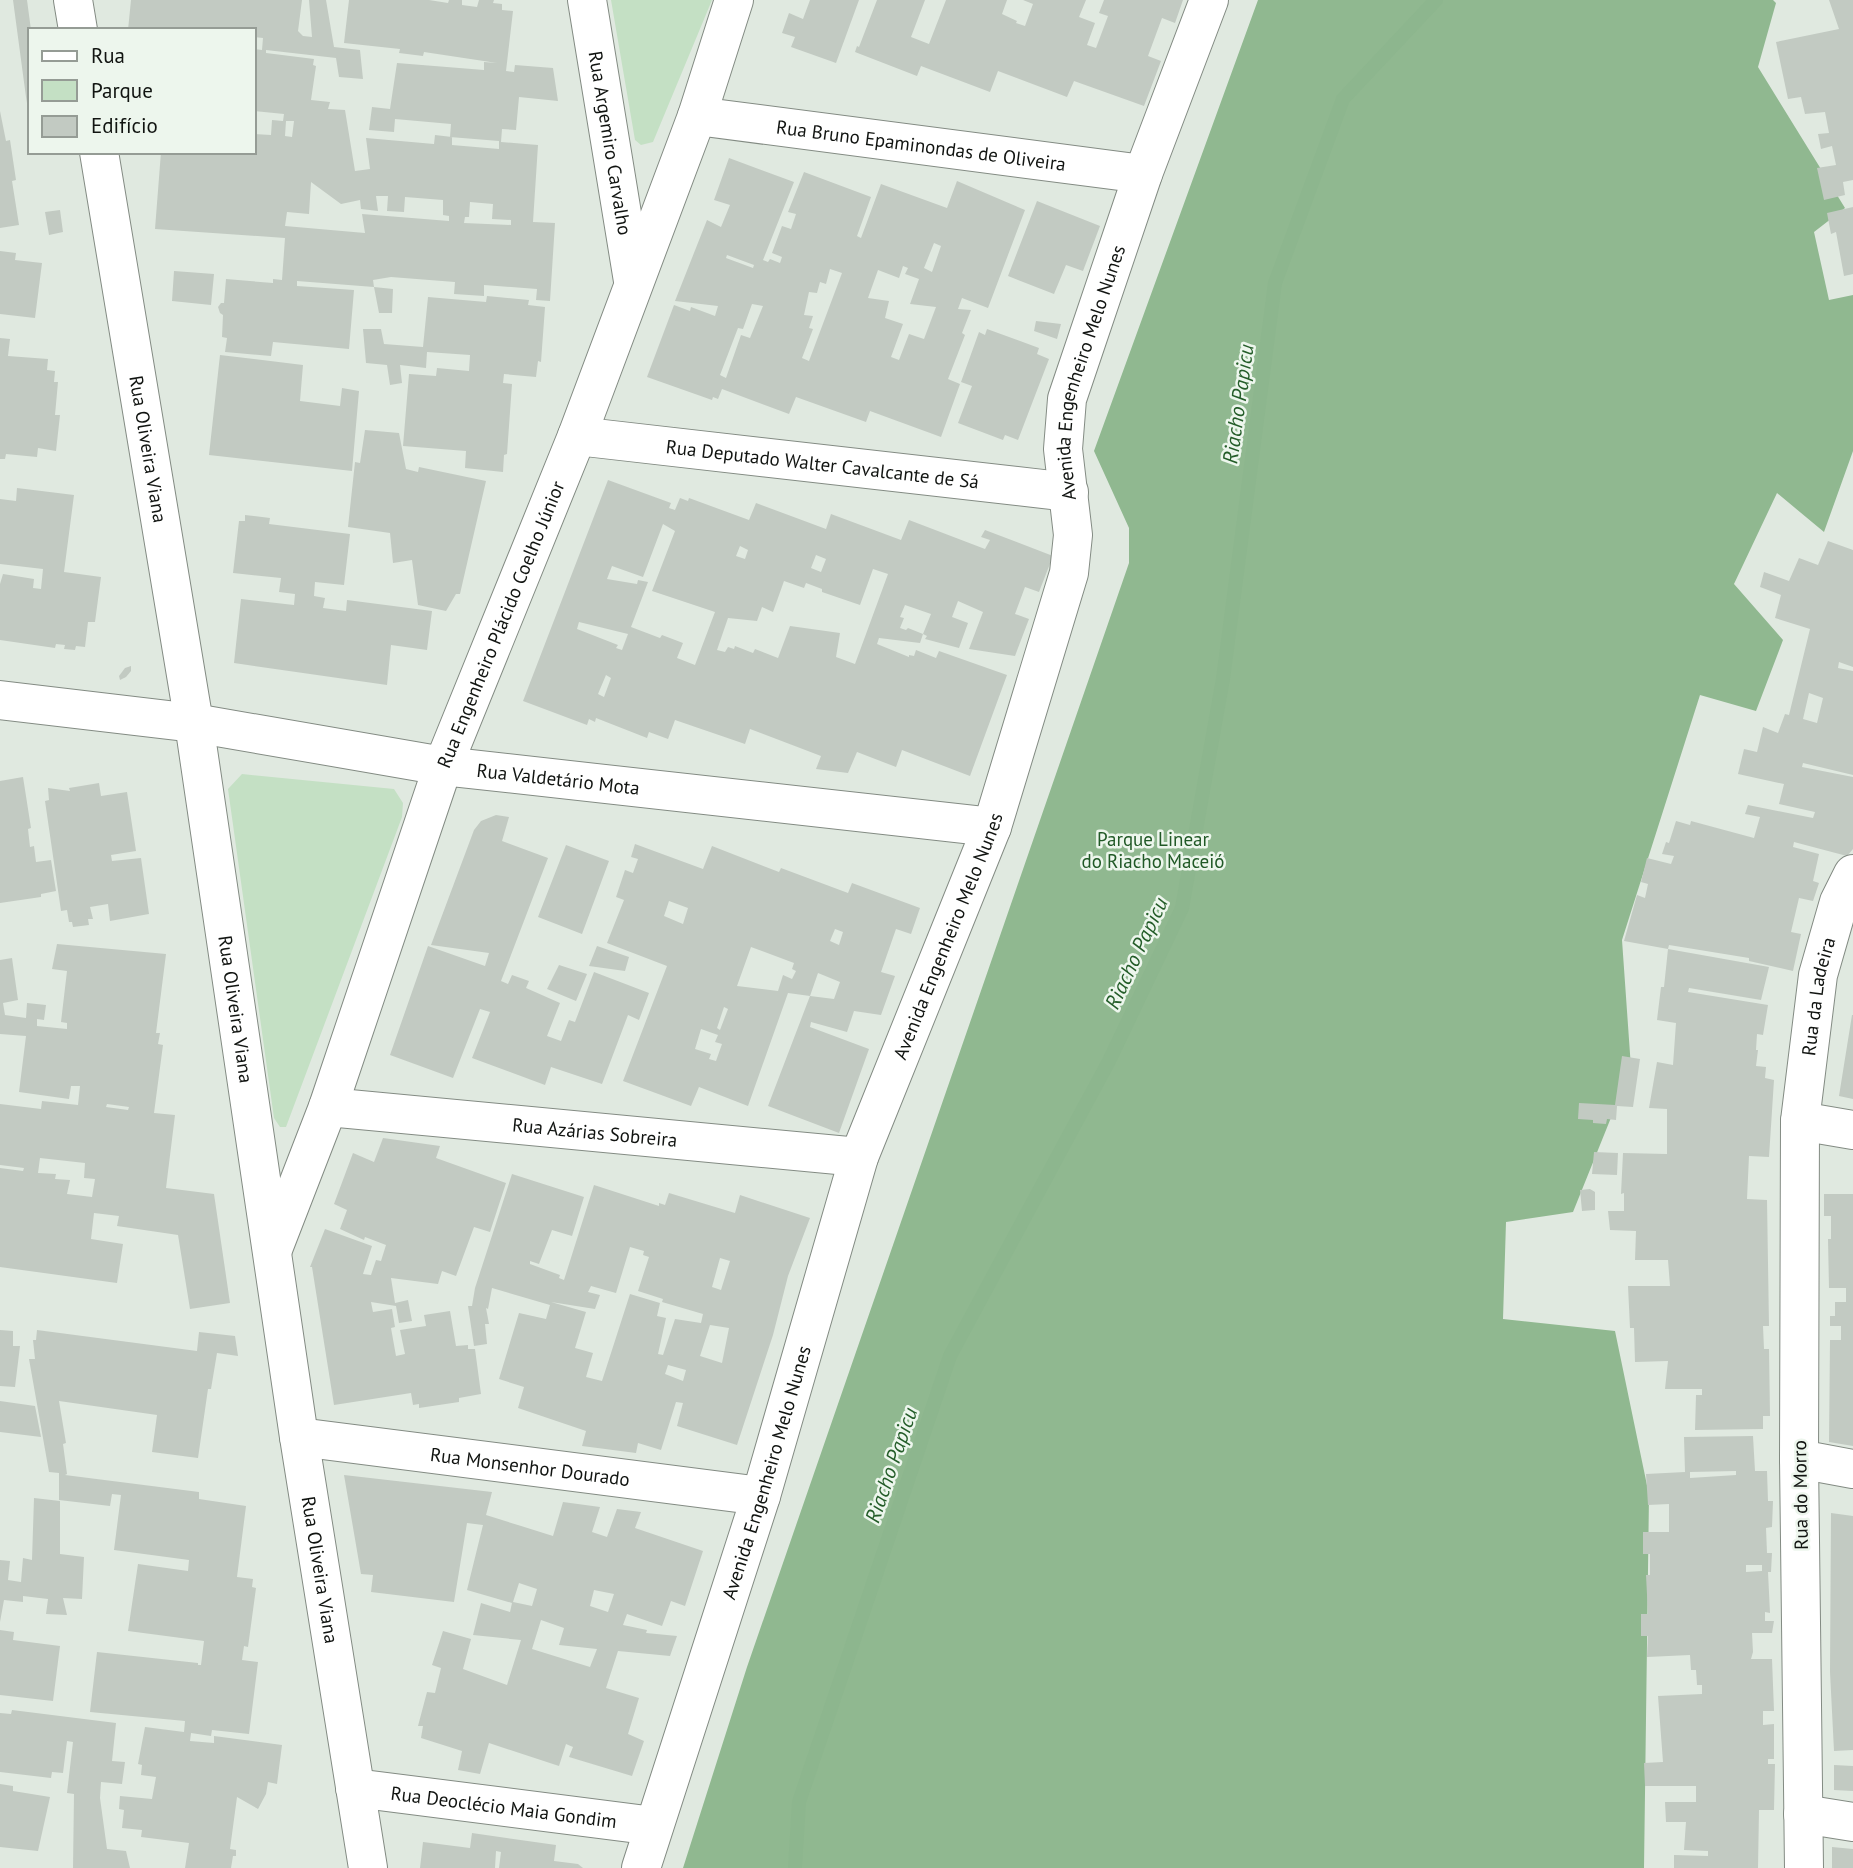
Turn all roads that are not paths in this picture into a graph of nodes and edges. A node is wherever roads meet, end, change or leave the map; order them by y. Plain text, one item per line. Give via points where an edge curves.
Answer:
1 (73, 0) edge
2 (587, 0) edge
3 (734, 0) edge
4 (1209, 0) edge
5 (78, 28) edge
6 (697, 116) junction
7 (99, 154) edge
8 (1143, 174) junction
9 (634, 285) junction
10 (577, 436) junction
11 (1069, 492) junction
12 (0, 700) edge
13 (194, 723) junction
14 (443, 766) junction
15 (992, 827) junction
16 (1853, 874) edge
17 (328, 1107) junction
18 (1800, 1121) junction
19 (1853, 1130) edge
20 (859, 1157) junction
21 (273, 1249) junction
22 (299, 1437) junction
23 (1799, 1459) junction
24 (1853, 1469) edge
25 (761, 1496) junction
26 (355, 1788) junction
27 (1804, 1814) junction
28 (1853, 1822) edge
29 (654, 1826) junction
30 (368, 1868) edge
31 (640, 1868) edge
32 (1804, 1868) edge

1 - 5 street
2 - 9 street, Rua Argemiro Carvalho
3 - 6 street, Rua Engenheiro Plácido Coelho Júnior
4 - 8 street, Avenida Engenheiro Melo Nunes
6 - 8 street, Rua Bruno Epaminondas de Oliveira
6 - 9 street, Rua Engenheiro Plácido Coelho Júnior
7 - 13 street, Rua Oliveira Viana
8 - 11 street, Avenida Engenheiro Melo Nunes via 1067,399 1063,449
9 - 10 street, Rua Engenheiro Plácido Coelho Júnior
10 - 11 street, Rua Deputado Walter Cavalcante de Sá
10 - 14 street, Rua Engenheiro Plácido Coelho Júnior
11 - 15 street, Avenida Engenheiro Melo Nunes via 1073,536 1069,573
12 - 13 street, Rua Valdetário Mota
13 - 14 street, Rua Valdetário Mota
13 - 21 street, Rua Oliveira Viana
14 - 15 street, Rua Valdetário Mota
14 - 17 street, Rua Engenheiro Plácido Coelho Júnior
15 - 20 street, Avenida Engenheiro Melo Nunes
16 - 18 street, Rua da Ladeira via 1839,902 1818,975
17 - 20 street, Rua Azárias Sobreira
17 - 21 street, Rua Engenheiro Plácido Coelho Júnior
18 - 19 street
18 - 23 street, Rua do Morro
20 - 25 street, Avenida Engenheiro Melo Nunes
21 - 22 street, Rua Oliveira Viana
22 - 25 street, Rua Monsenhor Dourado
22 - 26 street, Rua Oliveira Viana
23 - 24 street
23 - 27 street, Rua do Morro
25 - 29 street, Avenida Engenheiro Melo Nunes
26 - 29 street, Rua Deoclécio Maia Gondim
26 - 30 street, Rua Oliveira Viana
27 - 28 street
27 - 32 street, Rua do Morro
29 - 31 street, Avenida Engenheiro Melo Nunes

